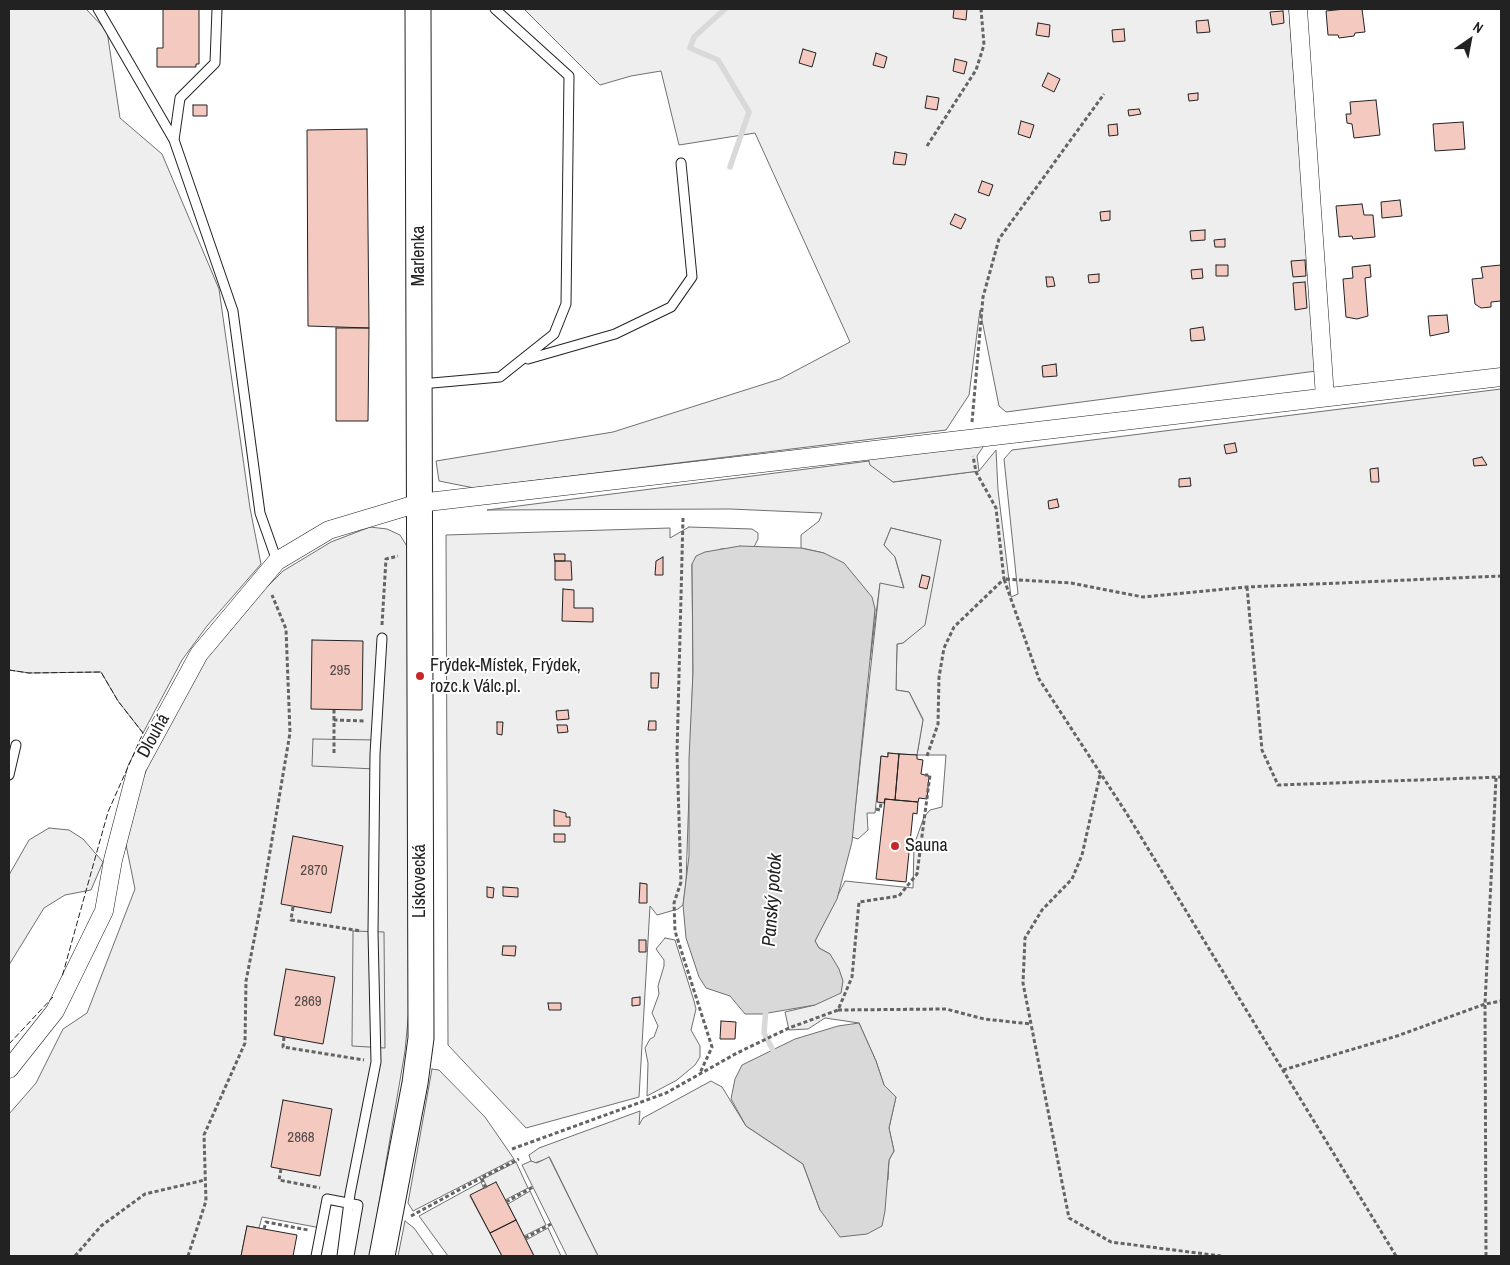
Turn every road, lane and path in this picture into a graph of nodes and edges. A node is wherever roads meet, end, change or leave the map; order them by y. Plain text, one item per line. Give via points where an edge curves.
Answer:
1 (98, 9) edge
2 (217, 9) edge
3 (418, 9) edge
4 (496, 9) edge
5 (981, 9) edge
6 (1298, 9) edge
7 (1104, 94) dead end
8 (174, 140) junction
9 (927, 146) dead end
10 (680, 163) dead end
11 (525, 359) junction
12 (1501, 377) edge
13 (419, 384) junction
14 (1325, 397) junction
15 (970, 439) junction
16 (419, 503) junction
17 (683, 518) dead end
18 (418, 551) junction
19 (277, 562) junction
20 (265, 576) junction
21 (1501, 576) edge
22 (1004, 578) junction
23 (1247, 587) junction
24 (382, 638) joint
25 (334, 710) dead end
26 (334, 720) junction
27 (377, 722) junction
28 (16, 745) dead end
29 (334, 753) dead end
30 (927, 756) dead end
31 (1100, 774) junction
32 (9, 775) edge
33 (925, 775) dead end
34 (1496, 778) junction
35 (1501, 778) edge
36 (881, 803) dead end
37 (876, 809) dead end
38 (293, 907) dead end
39 (373, 932) junction
40 (1501, 1001) edge
41 (1485, 1004) junction
42 (838, 1010) junction
43 (1031, 1024) junction
44 (284, 1038) dead end
45 (376, 1062) junction
46 (9, 1069) edge
47 (1283, 1070) junction
48 (699, 1074) junction
49 (512, 1149) dead end
50 (519, 1158) dead end
51 (281, 1169) dead end
52 (481, 1178) junction
53 (205, 1180) junction
54 (533, 1187) dead end
55 (486, 1188) dead end
56 (349, 1198) junction
57 (506, 1202) dead end
58 (409, 1217) dead end
59 (551, 1224) dead end
60 (264, 1229) dead end
61 (321, 1233) junction
62 (525, 1238) dead end
63 (75, 1256) edge
64 (188, 1256) edge
65 (316, 1256) edge
66 (342, 1256) edge
67 (349, 1256) edge
68 (382, 1256) edge
69 (1221, 1256) edge
70 (1396, 1256) edge
71 (1486, 1256) edge

1 - 8 lane
2 - 8 lane via 215,63 180,98
3 - 13 main road, Marlenka
4 - 11 lane via 569,76 566,304 554,334
5 - 9 path via 984,45 976,70
6 - 14 street
7 - 15 path via 999,239 983,298
8 - 19 lane via 233,311 260,513
10 - 11 lane via 692,277 671,307 615,334
11 - 13 lane via 500,377
12 - 14 street, Dlouhá
13 - 16 main road, Marlenka
14 - 15 street, Dlouhá
15 - 16 street, Dlouhá
15 - 22 path via 976,472 996,508
16 - 18 main road, Lískovecká
16 - 19 street, Dlouhá via 329,530
17 - 48 path via 677,754 681,882 674,903 676,931 712,1047
18 - 24 path via 386,559
18 - 68 main road, Lískovecká via 421,1038
19 - 20 street, Dlouhá
20 - 46 street, Dlouhá via 199,654 137,768 113,860 104,911 55,1011
20 - 53 path via 286,630 290,733 246,981 245,1043 204,1135
21 - 23 path
22 - 23 path via 1071,583 1143,597
22 - 30 path via 954,628 944,648 939,677 938,724
22 - 31 path via 1039,679
23 - 34 path via 1262,750 1278,785
24 - 27 lane
25 - 26 path
26 - 27 path
26 - 29 path
27 - 39 lane
28 - 32 lane
31 - 43 path via 1082,855 1072,879 1042,910 1025,938 1023,983
31 - 47 path
33 - 42 path via 930,775 917,874 899,896 859,902 852,977
34 - 35 path
34 - 41 path
36 - 37 path via 880,810
38 - 39 path via 291,920
39 - 45 lane
40 - 41 path
41 - 47 path via 1397,1036
41 - 71 path
42 - 43 path via 946,1008 984,1019
42 - 48 path via 755,1044
43 - 69 path via 1069,1218 1111,1242
44 - 45 path via 282,1047
45 - 56 lane
47 - 70 path
48 - 49 path via 666,1093
50 - 52 path
51 - 56 path via 279,1180
52 - 55 path
52 - 58 path
53 - 63 path via 145,1194 100,1226
53 - 64 path via 206,1201
54 - 57 path
56 - 61 lane via 327,1199
56 - 66 lane
56 - 67 lane via 358,1205
59 - 62 path
60 - 61 path via 266,1222
61 - 65 lane

